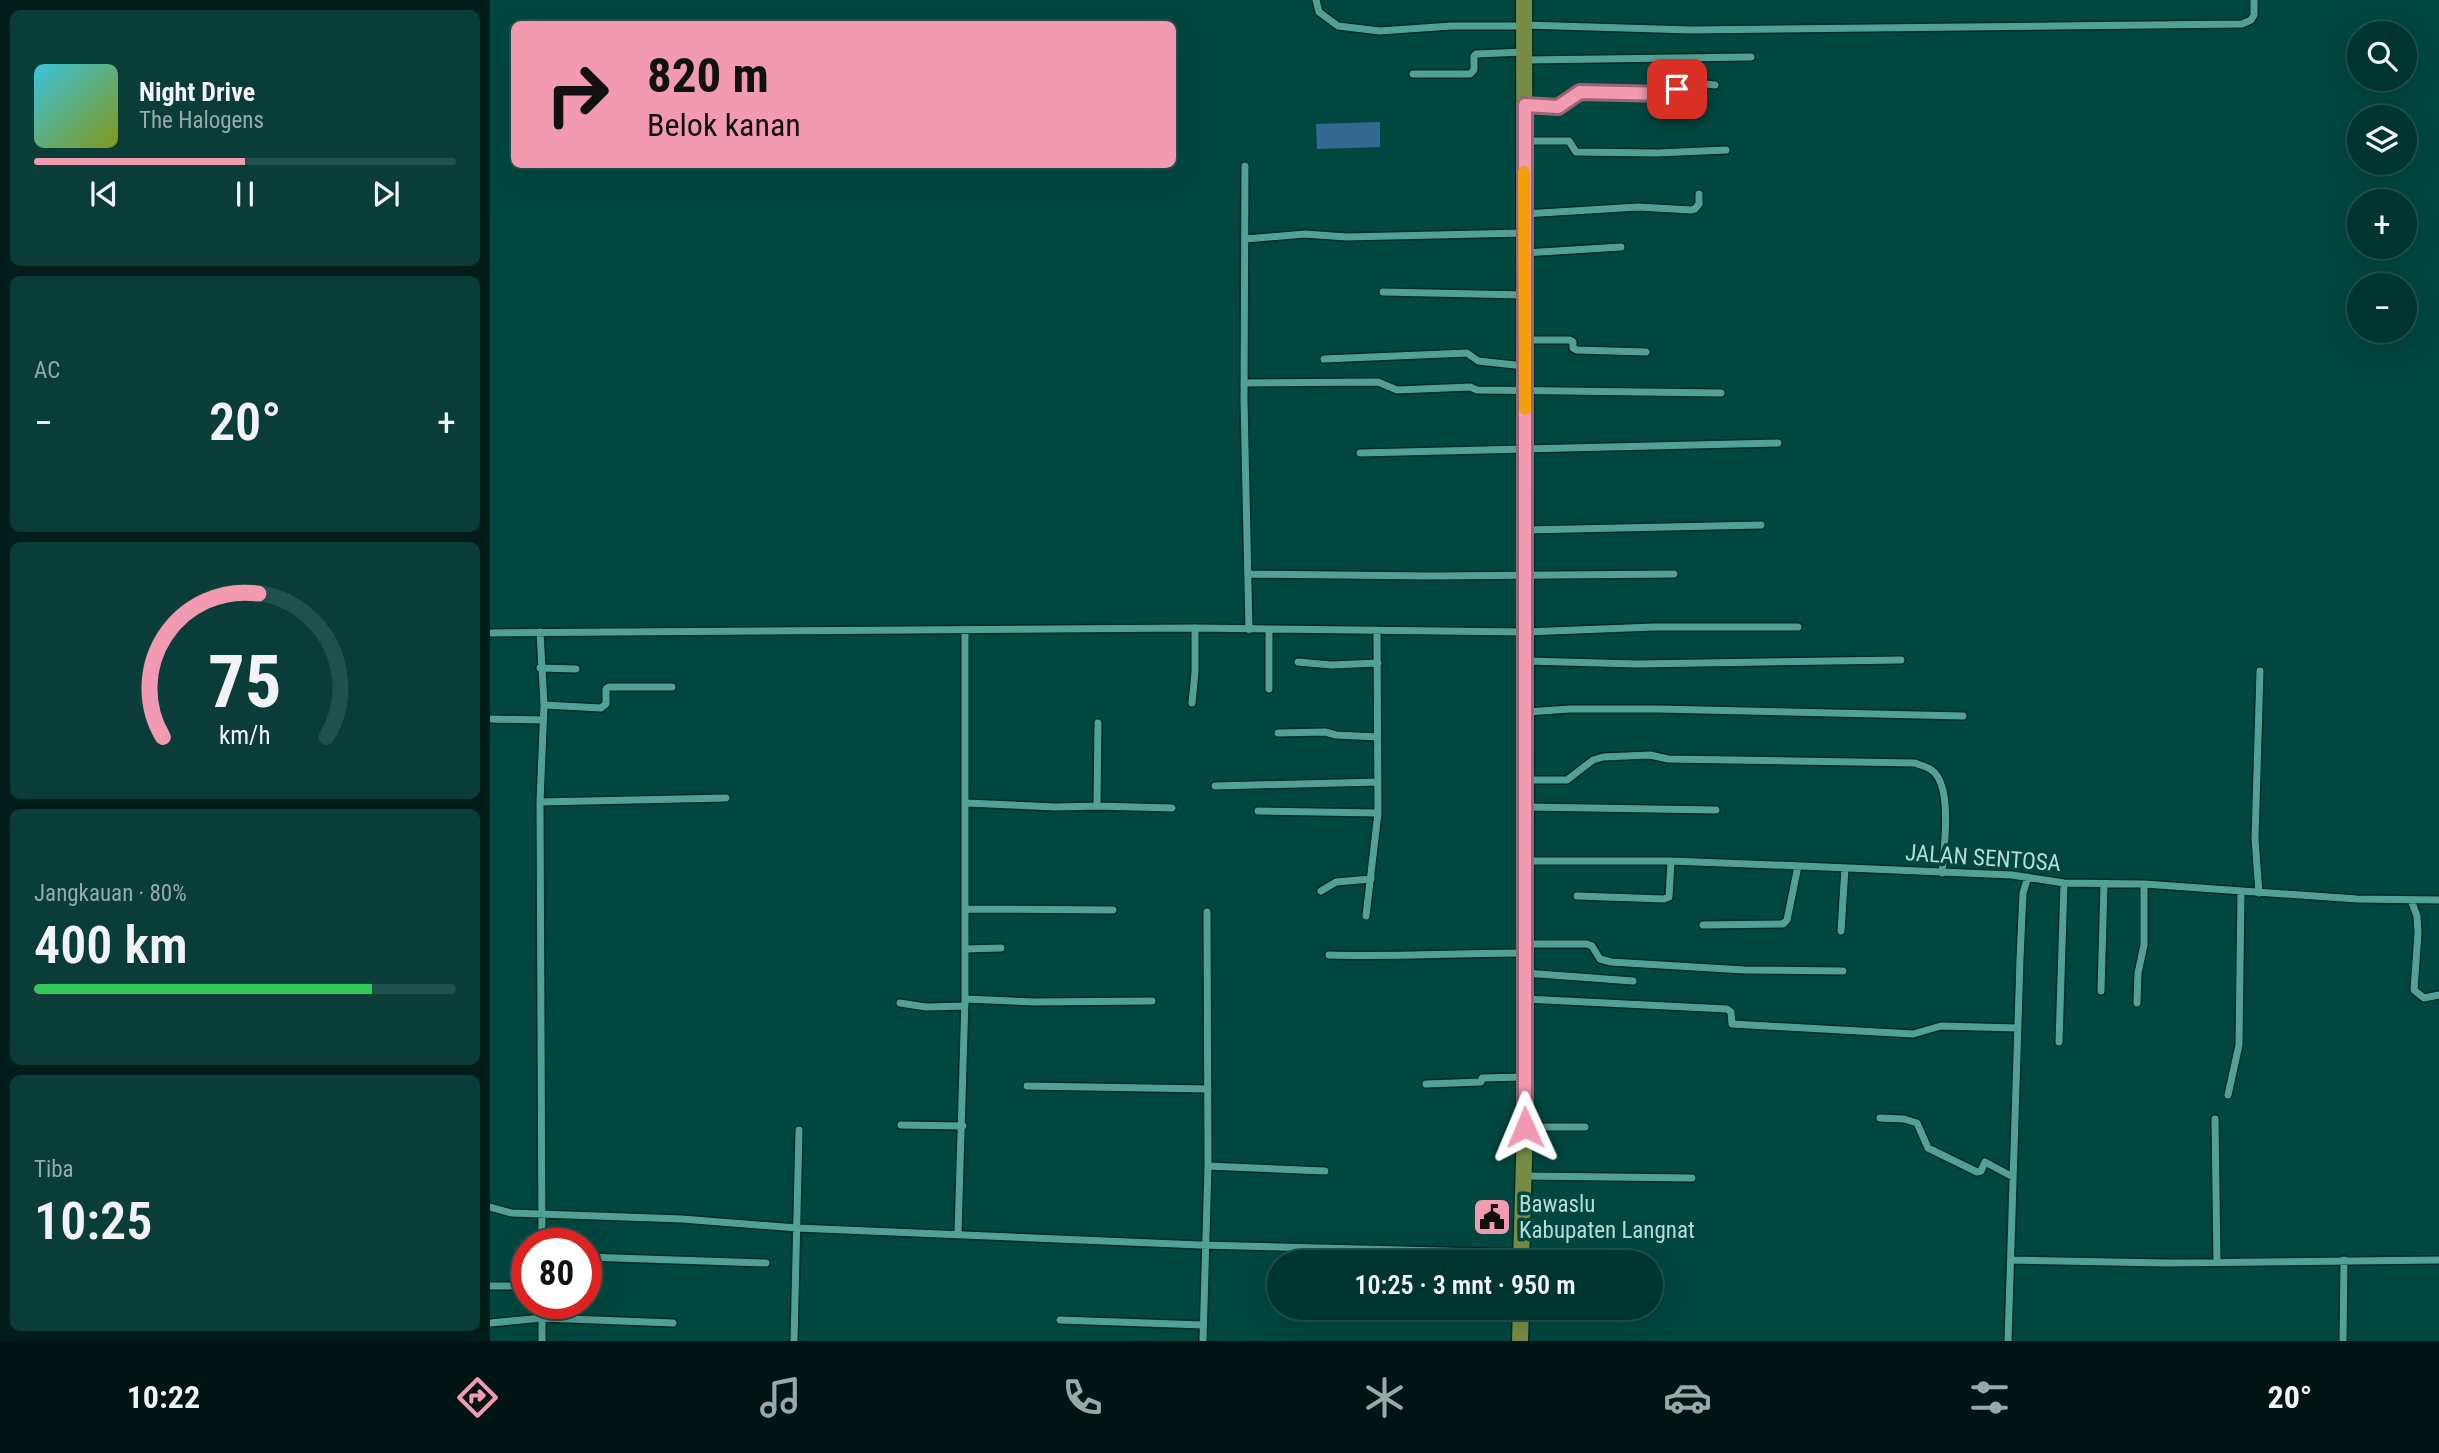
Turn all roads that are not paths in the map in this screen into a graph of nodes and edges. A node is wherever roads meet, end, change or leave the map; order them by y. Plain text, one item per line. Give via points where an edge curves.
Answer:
1 (1316, 0) edge
2 (1524, 0) edge
3 (2254, 0) edge
4 (1524, 26) junction
5 (1524, 56) junction
6 (1751, 57) dead end
7 (1413, 74) dead end
8 (1715, 85) dead end
9 (1525, 105) junction
10 (1524, 141) junction
11 (1727, 150) dead end
12 (1245, 166) dead end
13 (1699, 194) dead end
14 (1524, 214) junction
15 (1524, 233) junction
16 (1246, 239) junction
17 (1621, 247) dead end
18 (1524, 253) junction
19 (1383, 292) dead end
20 (1524, 295) junction
21 (1524, 340) junction
22 (1646, 352) dead end
23 (1324, 359) dead end
24 (1525, 366) junction
25 (1246, 383) junction
26 (1525, 391) junction
27 (1721, 393) dead end
28 (1778, 443) dead end
29 (1526, 449) junction
30 (1360, 453) dead end
31 (1761, 526) dead end
32 (1525, 530) junction
33 (1249, 574) junction
34 (1525, 574) junction
35 (1674, 575) dead end
36 (1798, 627) dead end
37 (1195, 628) junction
38 (1249, 630) junction
39 (1269, 630) junction
40 (1377, 630) junction
41 (965, 631) junction
42 (540, 632) junction
43 (1525, 632) junction
44 (490, 633) edge
45 (1901, 660) dead end
46 (1525, 661) junction
47 (1298, 662) dead end
48 (1378, 663) junction
49 (541, 668) junction
50 (576, 669) dead end
51 (2260, 671) dead end
52 (672, 687) dead end
53 (1269, 689) dead end
54 (1192, 703) dead end
55 (544, 705) junction
56 (1526, 712) junction
57 (1963, 716) dead end
58 (490, 719) edge
59 (543, 720) junction
60 (1098, 723) dead end
61 (1278, 733) dead end
62 (1377, 737) junction
63 (1525, 780) junction
64 (1378, 782) junction
65 (1215, 786) dead end
66 (726, 798) dead end
67 (540, 802) junction
68 (966, 803) junction
69 (1097, 806) junction
70 (1525, 807) junction
71 (1172, 808) dead end
72 (1716, 810) dead end
73 (1258, 811) dead end
74 (1378, 813) junction
75 (1525, 861) junction
76 (1671, 861) junction
77 (1798, 866) junction
78 (1845, 868) junction
79 (1942, 873) junction
80 (2028, 877) junction
81 (1371, 879) junction
82 (2064, 883) junction
83 (2104, 884) junction
84 (2144, 884) junction
85 (1321, 891) dead end
86 (2241, 891) junction
87 (2259, 893) junction
88 (1577, 896) dead end
89 (2411, 900) junction
90 (2439, 900) edge
91 (965, 909) junction
92 (1113, 910) dead end
93 (1207, 912) dead end
94 (1366, 916) dead end
95 (1703, 925) dead end
96 (1841, 931) dead end
97 (1001, 948) dead end
98 (965, 949) junction
99 (1525, 949) junction
100 (1329, 955) dead end
101 (1843, 971) dead end
102 (1525, 973) junction
103 (1633, 981) dead end
104 (2101, 992) dead end
105 (2439, 995) edge
106 (1525, 999) junction
107 (1152, 1001) dead end
108 (900, 1003) dead end
109 (965, 1003) junction
110 (2137, 1003) dead end
111 (2017, 1028) junction
112 (2059, 1042) dead end
113 (1524, 1077) junction
114 (1426, 1084) dead end
115 (1027, 1086) dead end
116 (1208, 1089) junction
117 (2228, 1095) dead end
118 (1880, 1118) dead end
119 (2215, 1119) dead end
120 (901, 1125) dead end
121 (963, 1126) junction
122 (1525, 1127) junction
123 (1585, 1127) dead end
124 (799, 1130) dead end
125 (1208, 1166) junction
126 (1325, 1171) dead end
127 (1524, 1175) junction
128 (2012, 1177) junction
129 (1692, 1178) dead end
130 (490, 1208) edge
131 (543, 1214) junction
132 (543, 1228) edge
133 (797, 1228) junction
134 (958, 1233) junction
135 (1204, 1245) junction
136 (1336, 1250) edge
137 (1521, 1250) edge
138 (602, 1258) edge
139 (2011, 1260) junction
140 (2439, 1260) edge
141 (2344, 1261) junction
142 (2217, 1262) junction
143 (766, 1263) dead end
144 (490, 1286) edge
145 (511, 1286) edge
146 (532, 1319) edge
147 (543, 1319) edge
148 (569, 1319) edge
149 (1060, 1320) dead end
150 (1521, 1320) edge
151 (490, 1323) edge
152 (673, 1323) dead end
153 (1203, 1325) junction
154 (542, 1341) edge
155 (794, 1341) edge
156 (1203, 1341) edge
157 (1520, 1341) edge
158 (2008, 1341) edge
159 (2343, 1341) edge

1 - 4 street via 1319,12 1338,26 1380,31
2 - 4 highway
3 - 4 street via 2254,15 2242,24 1691,30
4 - 5 highway
5 - 6 street
5 - 7 street via 1476,54 1470,74
5 - 9 highway
8 - 9 street via 1685,82 1670,94 1580,92 1558,107
9 - 10 highway
10 - 11 street via 1569,141 1576,152 1586,153
10 - 14 highway
12 - 16 street
13 - 14 street via 1698,206 1692,210 1638,207
14 - 15 highway
15 - 16 street via 1305,234
15 - 18 highway
16 - 25 street
17 - 18 street
18 - 20 highway
19 - 20 street
20 - 21 highway
21 - 22 street via 1570,340 1577,350
21 - 24 highway
23 - 24 street via 1467,354 1478,361
24 - 26 highway
25 - 26 street via 1378,382 1397,390 1471,387
25 - 33 street
26 - 27 street
26 - 29 highway
28 - 29 street
29 - 30 street
29 - 32 highway
31 - 32 street
32 - 34 highway
33 - 34 street
33 - 38 street
34 - 35 street
34 - 43 highway
36 - 43 street
37 - 38 street
37 - 41 street
37 - 54 street
38 - 39 street
39 - 40 street
39 - 53 street
40 - 43 street
40 - 48 street
41 - 42 street
41 - 68 street
42 - 44 street
42 - 49 street
43 - 46 highway
45 - 46 street
46 - 56 highway
47 - 48 street
48 - 62 street
49 - 50 street
49 - 55 street
51 - 87 street via 2255,839
52 - 55 street via 609,687 601,708
55 - 59 street
56 - 57 street via 1658,709
56 - 63 highway
58 - 59 street
59 - 67 street
60 - 69 street
61 - 62 street
62 - 64 street
63 - 70 highway
63 - 79 street via 1566,780 1593,760 1612,756 1915,763 1928,767 1940,781 1944,799
64 - 65 street
64 - 74 street
66 - 67 street
67 - 131 street
68 - 69 street
68 - 91 street
69 - 71 street
70 - 72 street
70 - 75 highway
73 - 74 street
74 - 81 street
75 - 76 street, JALAN SENTOSA
75 - 99 highway
76 - 77 street, JALAN SENTOSA
76 - 88 street via 1669,897 1664,899
77 - 78 street, JALAN SENTOSA
77 - 95 street via 1783,924
78 - 79 street, JALAN SENTOSA
78 - 96 street
79 - 80 street, JALAN SENTOSA
80 - 82 street, JALAN SENTOSA
80 - 111 street via 2023,893
81 - 85 street via 1336,882
81 - 94 street
82 - 83 street, JALAN SENTOSA
82 - 112 street
83 - 84 street, JALAN SENTOSA
83 - 104 street
84 - 86 street, JALAN SENTOSA
84 - 110 street via 2144,945
86 - 87 street, JALAN SENTOSA
86 - 117 street via 2239,1045
87 - 89 street, JALAN SENTOSA
89 - 90 street, JALAN SENTOSA
89 - 105 street via 2418,933 2414,990 2424,998
91 - 92 street
91 - 98 street
93 - 116 street
97 - 98 street
98 - 109 street
99 - 100 street via 1382,957
99 - 101 street via 1587,944 1600,959 1611,962
99 - 102 highway
102 - 103 street
102 - 106 highway
106 - 111 street via 1727,1009 1731,1024 1794,1028 1913,1034 1941,1026
106 - 113 highway
107 - 109 street
108 - 109 street via 926,1007
109 - 121 street
111 - 128 street
113 - 114 street
113 - 122 highway
115 - 116 street
116 - 125 street
118 - 128 street via 1917,1123 1927,1148 1978,1172 1985,1162
119 - 142 street
120 - 121 street
121 - 134 street
122 - 123 street
122 - 127 highway
124 - 133 street
125 - 126 street
125 - 135 street
127 - 129 street
127 - 137 highway
128 - 139 street
130 - 131 street
131 - 132 street
131 - 133 street
133 - 134 street
133 - 155 street
134 - 135 street
135 - 136 street
135 - 153 street
138 - 143 street
139 - 142 street
139 - 158 street
140 - 141 street
141 - 142 street
141 - 159 street
144 - 145 street
146 - 151 street
147 - 154 street
148 - 152 street
149 - 153 street
150 - 157 highway
153 - 156 street

